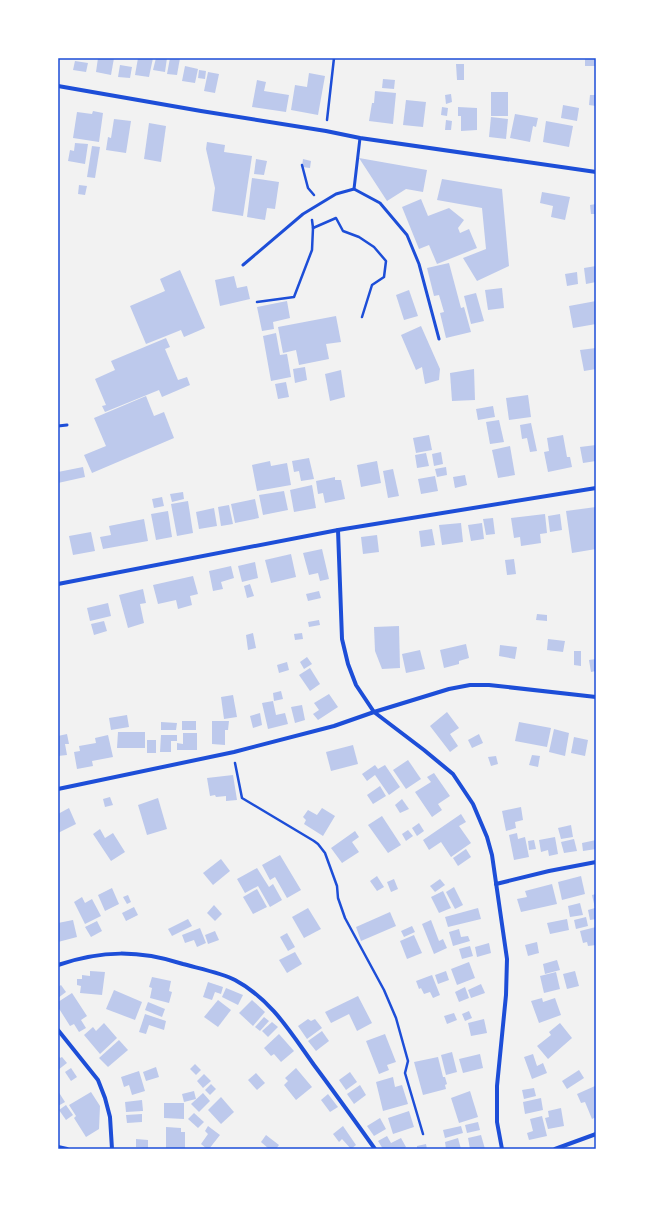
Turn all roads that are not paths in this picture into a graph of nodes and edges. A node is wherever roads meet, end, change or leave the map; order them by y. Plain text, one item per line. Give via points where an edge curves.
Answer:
1 (58, 86) edge
2 (360, 138) junction
3 (596, 172) edge
4 (354, 189) junction
5 (243, 265) dead end
6 (439, 339) dead end
7 (67, 425) dead end
8 (58, 426) edge
9 (596, 488) edge
10 (338, 530) junction
11 (58, 584) edge
12 (596, 697) edge
13 (374, 712) junction
14 (58, 789) edge
15 (596, 862) edge
16 (496, 884) junction
17 (58, 965) edge
18 (58, 1030) edge
19 (596, 1134) edge
20 (58, 1147) edge
21 (67, 1149) edge
22 (112, 1149) edge
23 (375, 1149) edge
24 (502, 1149) edge
25 (555, 1149) edge

1 - 2 street
2 - 3 street
2 - 4 lane
4 - 5 lane via 336,194 302,214
4 - 6 lane via 380,203 407,235 420,264
7 - 8 lane
9 - 10 street
10 - 11 street
10 - 13 street via 342,639 356,684
12 - 13 street via 508,686 470,685
13 - 14 street via 334,726 234,752
13 - 16 street via 453,774 464,789 487,838
15 - 16 street
16 - 24 street via 507,959 497,1092 497,1122
17 - 23 street via 94,955 140,954 162,957 233,979 260,998 284,1023
18 - 22 street via 98,1080 110,1117
19 - 25 street
20 - 21 street

